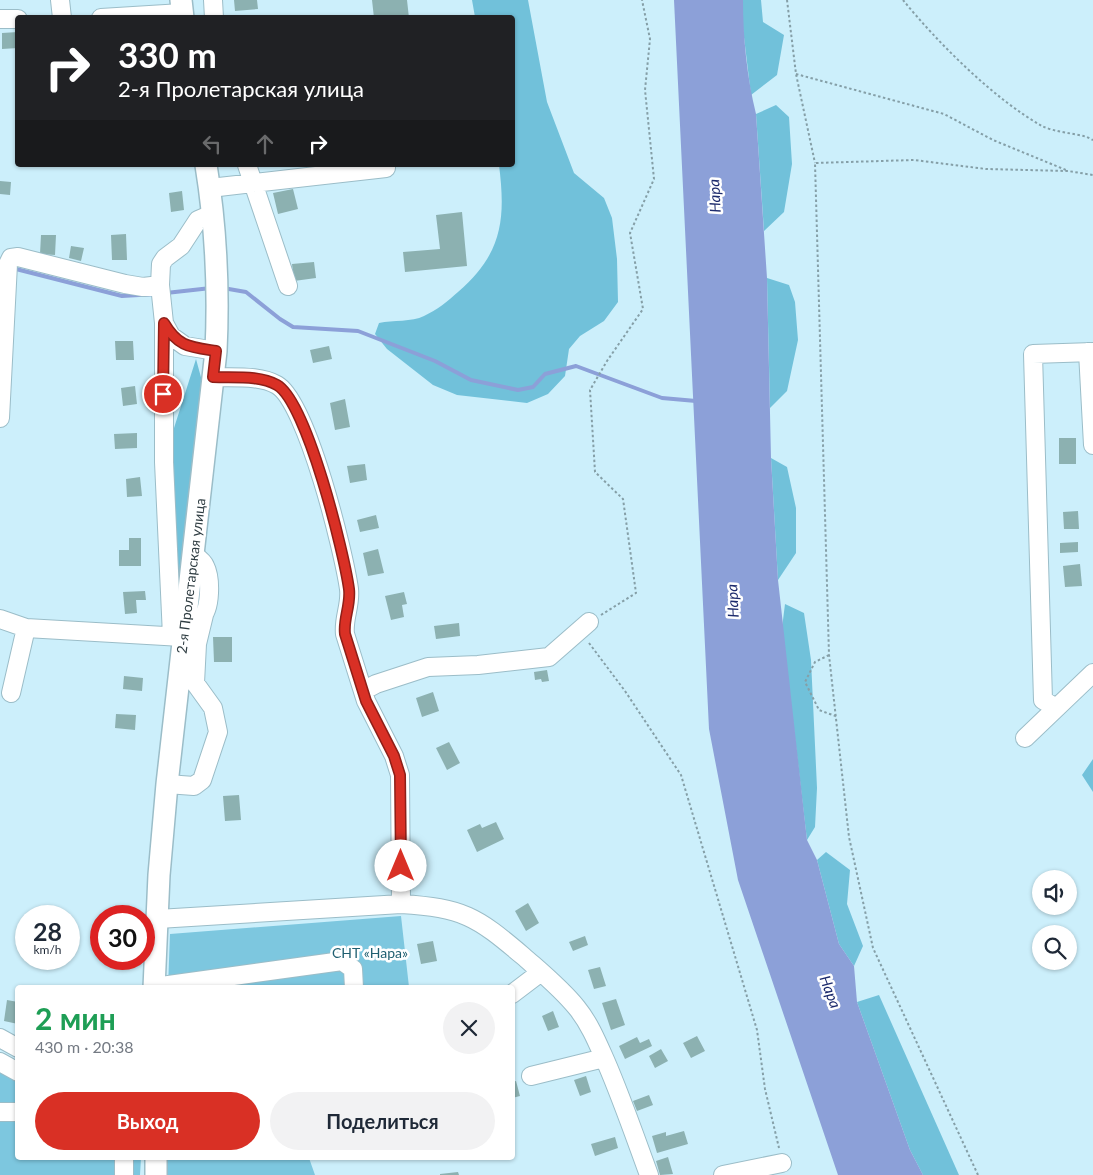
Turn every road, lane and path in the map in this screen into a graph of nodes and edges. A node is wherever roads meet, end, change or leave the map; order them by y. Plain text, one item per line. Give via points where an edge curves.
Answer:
1 (60, 0) edge
2 (213, 0) edge
3 (642, 0) edge
4 (787, 0) edge
5 (903, 0) edge
6 (182, 10) edge
7 (62, 15) edge
8 (131, 15) edge
9 (214, 15) edge
10 (0, 19) edge
11 (15, 19) edge
12 (796, 74) junction
13 (1093, 140) edge
14 (815, 163) junction
15 (206, 167) edge
16 (386, 168) dead end
17 (1068, 171) junction
18 (250, 173) edge
19 (1093, 175) edge
20 (210, 188) junction
21 (212, 214) junction
22 (160, 285) junction
23 (288, 286) dead end
24 (164, 323) junction
25 (216, 351) junction
26 (1090, 352) edge
27 (213, 377) junction
28 (0, 418) edge
29 (1093, 445) edge
30 (0, 620) edge
31 (590, 622) junction
32 (26, 628) junction
33 (187, 628) junction
34 (829, 655) junction
35 (1093, 673) edge
36 (187, 678) junction
37 (363, 691) junction
38 (11, 694) dead end
39 (1056, 708) junction
40 (838, 717) junction
41 (1025, 738) dead end
42 (167, 784) junction
43 (401, 904) junction
44 (158, 919) junction
45 (541, 972) junction
46 (154, 985) edge
47 (168, 985) edge
48 (354, 985) edge
49 (515, 992) edge
50 (0, 1038) edge
51 (15, 1046) edge
52 (604, 1058) junction
53 (0, 1062) edge
54 (15, 1070) edge
55 (531, 1076) dead end
56 (0, 1112) edge
57 (15, 1112) edge
58 (124, 1160) edge
59 (156, 1160) edge
60 (782, 1163) joint
61 (124, 1175) edge
62 (156, 1175) edge
63 (648, 1175) edge
64 (723, 1175) edge
65 (978, 1175) edge

1 - 7 street
2 - 9 street
3 - 31 path via 650,39 646,90 654,179 630,232 643,309 590,390 595,472 623,499 636,593
4 - 12 path
5 - 13 path via 925,27 989,88 1043,127
6 - 8 street
10 - 11 street
12 - 14 path
12 - 17 path via 944,114 993,140
14 - 17 path via 914,160 986,168
14 - 34 path
15 - 20 main road, 2-я Пролетарская улица
16 - 18 street
17 - 19 path
18 - 20 street
18 - 23 street
20 - 21 main road, 2-я Пролетарская улица
21 - 22 street via 198,220 181,246 165,258 161,264
21 - 25 main road, 2-я Пролетарская улица via 218,302
22 - 24 street
22 - 28 street via 125,284 18,257 11,258 8,264
24 - 25 street via 171,336 186,346
24 - 33 street via 164,462
25 - 27 main road, 2-я Пролетарская улица
26 - 29 street
26 - 39 street via 1033,354 1043,700
27 - 33 main road, 2-я Пролетарская улица
27 - 37 street via 265,380 279,386 292,402 308,438 337,531 349,590 345,634
30 - 32 street
31 - 37 street via 549,657 428,667
31 - 60 path via 589,644 681,775 757,1030 765,1089
32 - 33 street
32 - 38 street
33 - 36 main road, 2-я Пролетарская улица
33 - 36 street via 197,644
34 - 40 path
34 - 40 path via 815,662 805,682 820,710
35 - 39 street
36 - 42 main road, 2-я Пролетарская улица
36 - 42 street via 213,708 218,732 202,780 194,786
37 - 43 street via 400,775
39 - 41 street
40 - 65 path via 849,837 873,948
42 - 44 main road, 2-я Пролетарская улица
43 - 44 street
43 - 45 street via 434,906 473,917
44 - 46 main road, 2-я Пролетарская улица
45 - 49 street
45 - 52 street via 578,1008
47 - 48 street via 342,961 353,969
50 - 51 street
52 - 55 street
52 - 63 street via 625,1106
53 - 54 street
56 - 57 street
58 - 61 street
59 - 62 main road
60 - 64 street

